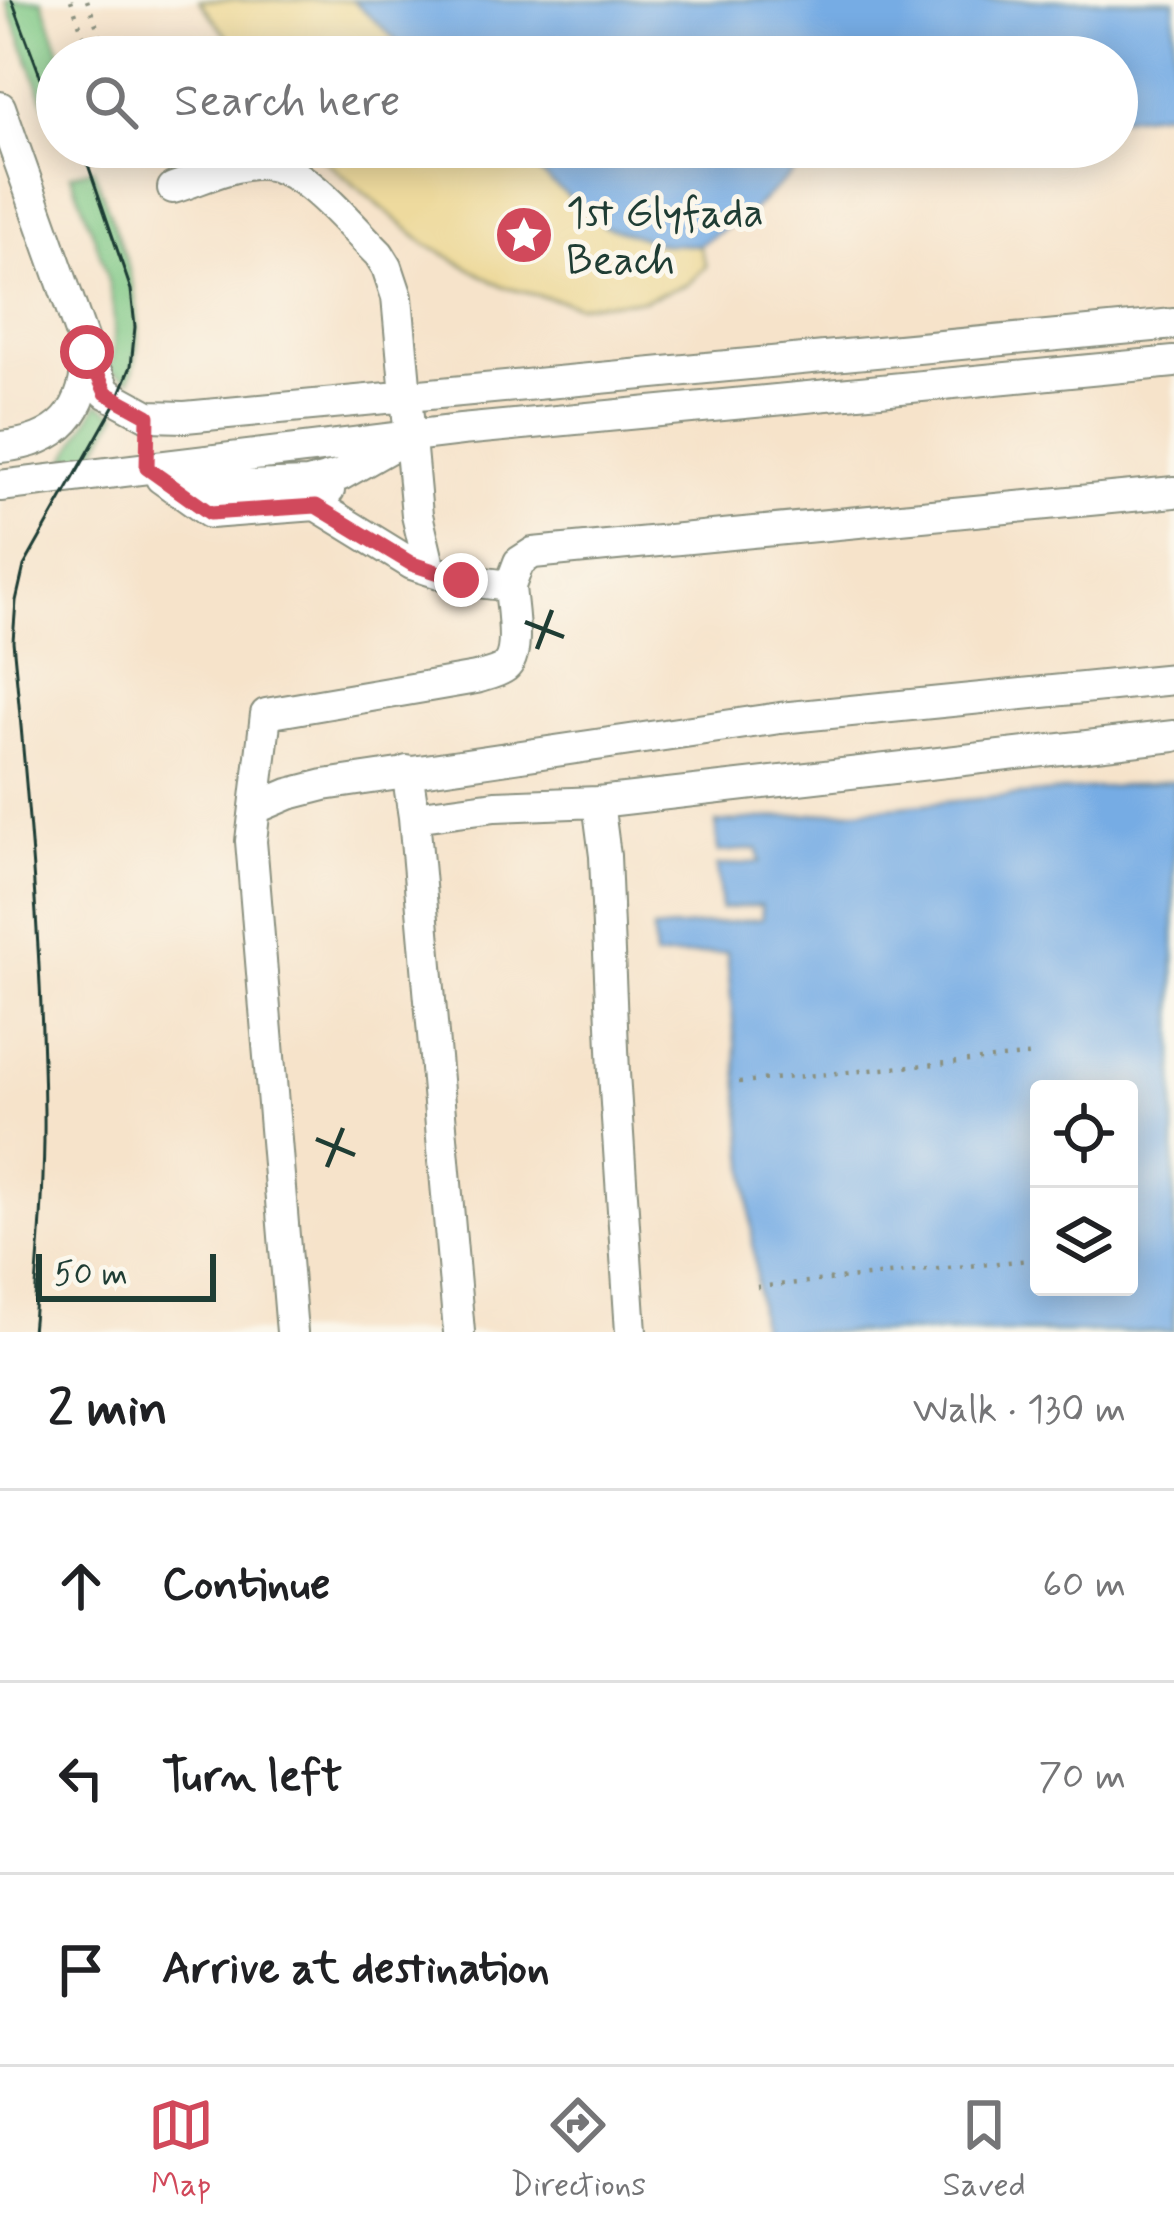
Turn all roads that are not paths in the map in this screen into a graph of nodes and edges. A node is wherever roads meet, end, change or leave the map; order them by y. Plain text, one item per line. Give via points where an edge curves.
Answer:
1 (0, 107) edge
2 (232, 168) edge
3 (284, 168) edge
4 (173, 188) dead end
5 (1174, 324) edge
6 (87, 352) junction
7 (1174, 362) edge
8 (406, 397) junction
9 (148, 416) junction
10 (411, 435) junction
11 (0, 447) edge
12 (147, 468) junction
13 (341, 475) junction
14 (0, 486) edge
15 (1174, 492) edge
16 (316, 506) junction
17 (430, 570) junction
18 (510, 586) junction
19 (1174, 679) edge
20 (1174, 736) edge
21 (406, 771) junction
22 (598, 802) junction
23 (256, 808) junction
24 (414, 817) junction
25 (292, 1332) edge
26 (459, 1332) edge
27 (631, 1332) edge

1 - 6 street
2 - 4 street
3 - 8 street via 387,267
5 - 8 street
6 - 9 street via 106,393
6 - 11 street via 87,379 72,415 37,441
7 - 10 street
8 - 9 street
8 - 10 street
9 - 12 street
10 - 12 street
10 - 13 street
10 - 17 street
12 - 13 street via 221,487
12 - 14 street
12 - 16 street via 210,513
13 - 16 street
15 - 18 street via 533,553 518,562
16 - 17 street
17 - 18 street
18 - 23 street via 514,645 502,669 266,715
19 - 21 street via 780,718
20 - 22 street
21 - 23 street via 324,785
21 - 24 street
22 - 24 street
22 - 27 street
23 - 25 street via 251,841
24 - 26 street

